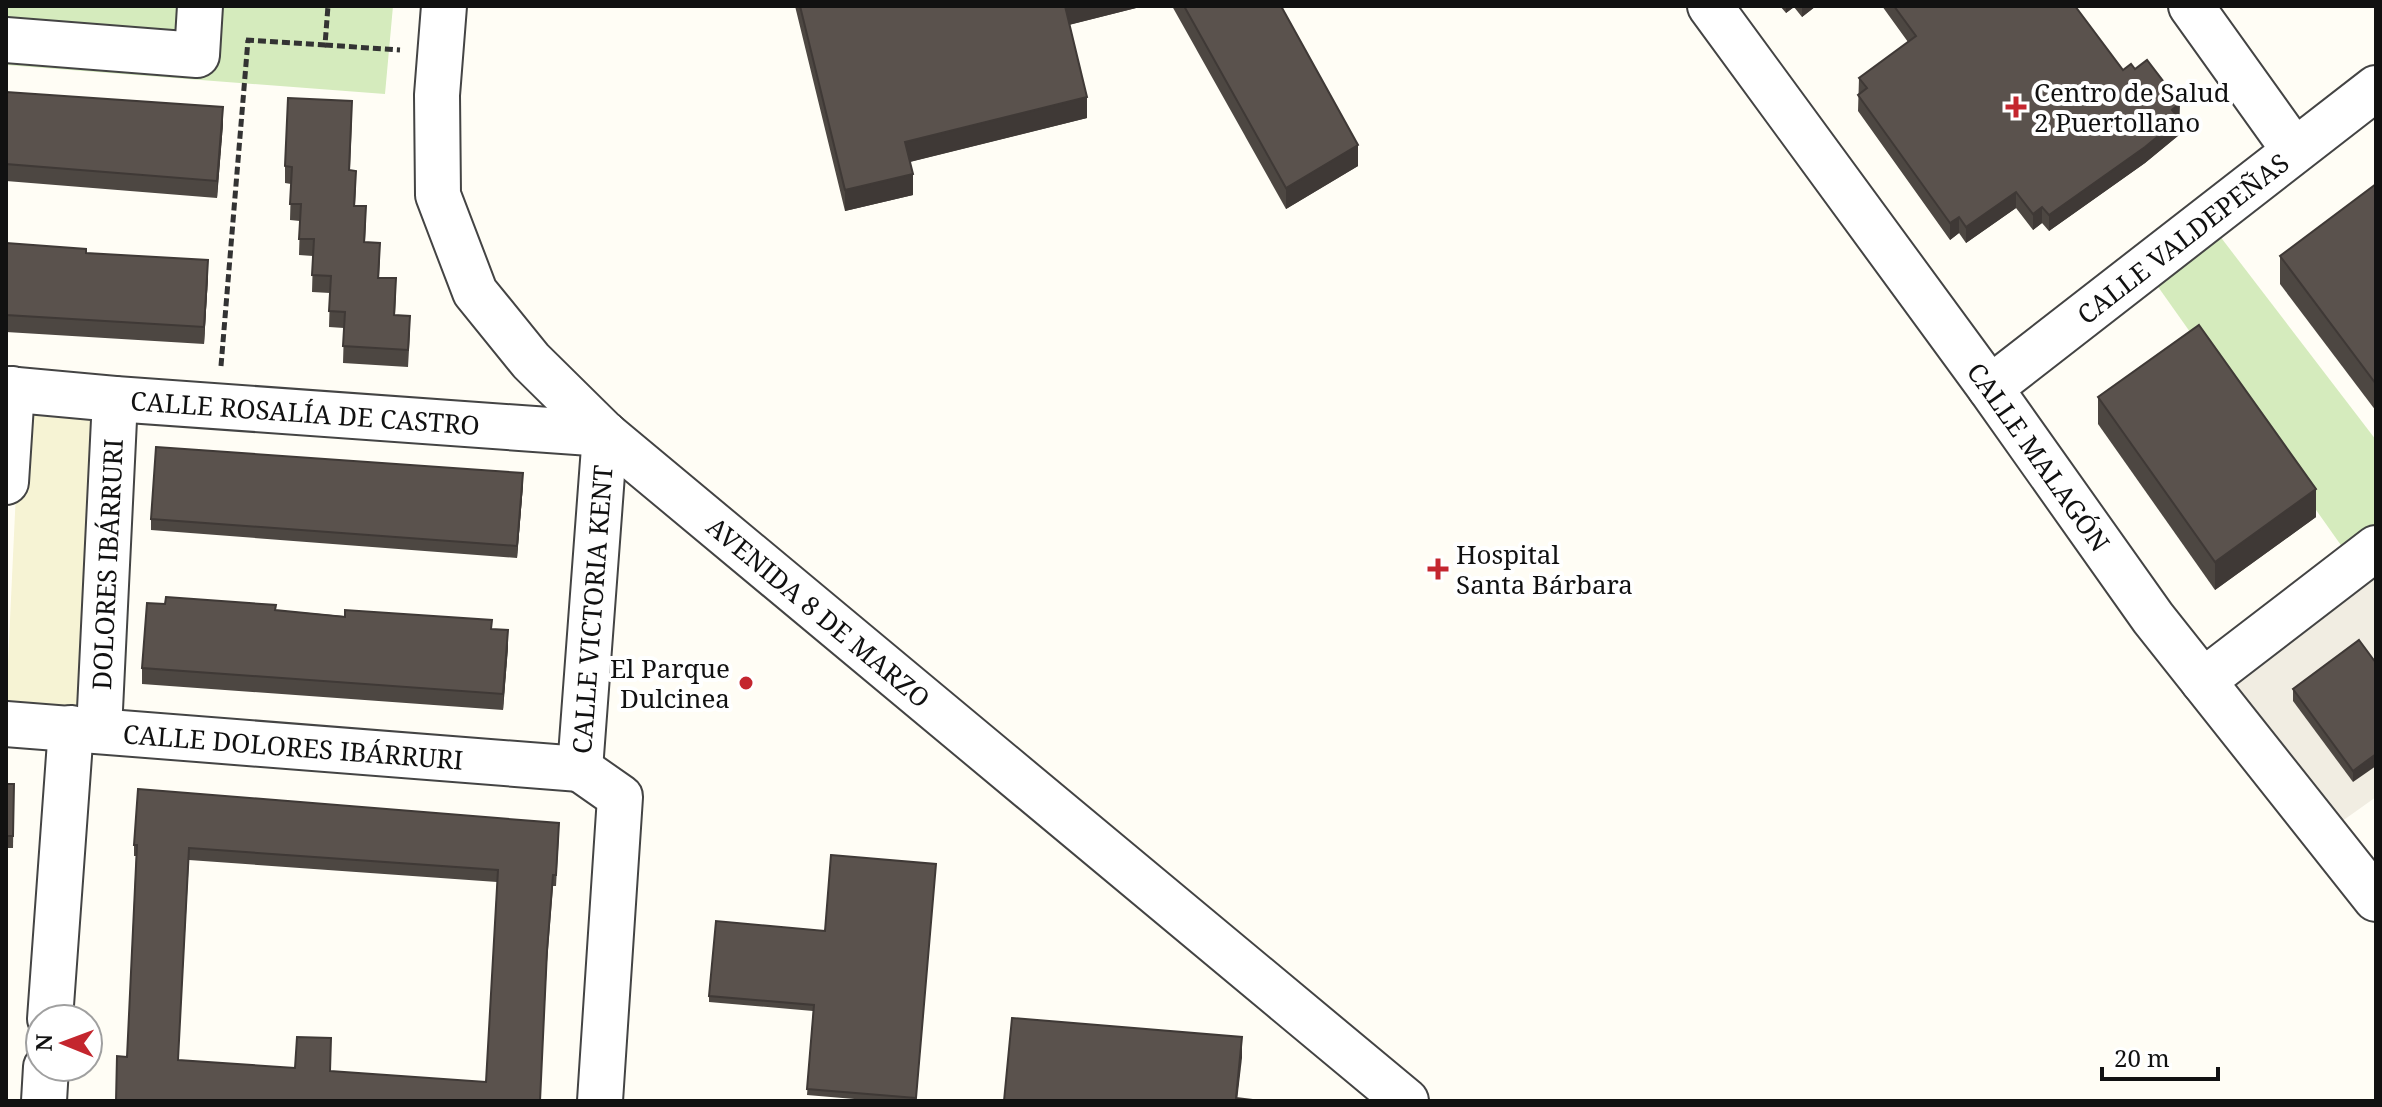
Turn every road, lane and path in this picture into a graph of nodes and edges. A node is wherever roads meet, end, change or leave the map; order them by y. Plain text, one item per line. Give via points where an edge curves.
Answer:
1 (200, 6) edge
2 (328, 6) edge
3 (444, 6) edge
4 (1710, 6) edge
5 (2191, 6) edge
6 (6, 40) edge
7 (237, 40) dead end
8 (248, 40) junction
9 (325, 45) junction
10 (440, 52) junction
11 (2376, 88) edge
12 (2294, 150) junction
13 (1990, 388) junction
14 (9, 389) edge
15 (115, 399) junction
16 (218, 406) junction
17 (605, 434) junction
18 (6, 482) edge
19 (2376, 548) edge
20 (2203, 681) junction
21 (6, 724) edge
22 (85, 729) junction
23 (580, 769) junction
24 (2376, 899) edge
25 (52, 1003) edge
26 (600, 1101) edge
27 (1406, 1101) edge

1 - 6 street via 197,55
2 - 9 path
3 - 10 street, AVENIDA 8 DE MARZO
4 - 13 street, CALLE MALAGÓN
5 - 12 street
7 - 8 path
8 - 9 path
8 - 16 path
9 - 10 path
10 - 17 street, AVENIDA 8 DE MARZO via 438,195 475,292 531,361
11 - 12 street, CALLE VALDEPEÑAS
12 - 13 street, CALLE VALDEPEÑAS
13 - 20 street, CALLE MALAGÓN
14 - 15 street, CALLE ROSALÍA DE CASTRO
14 - 18 street
15 - 16 street, CALLE ROSALÍA DE CASTRO
15 - 22 street, DOLORES IBÁRRURI
16 - 17 street, CALLE ROSALÍA DE CASTRO
17 - 23 street, CALLE VICTORIA KENT
17 - 27 street, AVENIDA 8 DE MARZO
19 - 20 street
20 - 24 street, CALLE MALAGÓN
21 - 22 street, CALLE DOLORES IBÁRRURI
22 - 23 street, CALLE DOLORES IBÁRRURI
22 - 25 street, DOLORES IBÁRRURI
23 - 26 street, CALLE VICTORIA KENT via 620,797

